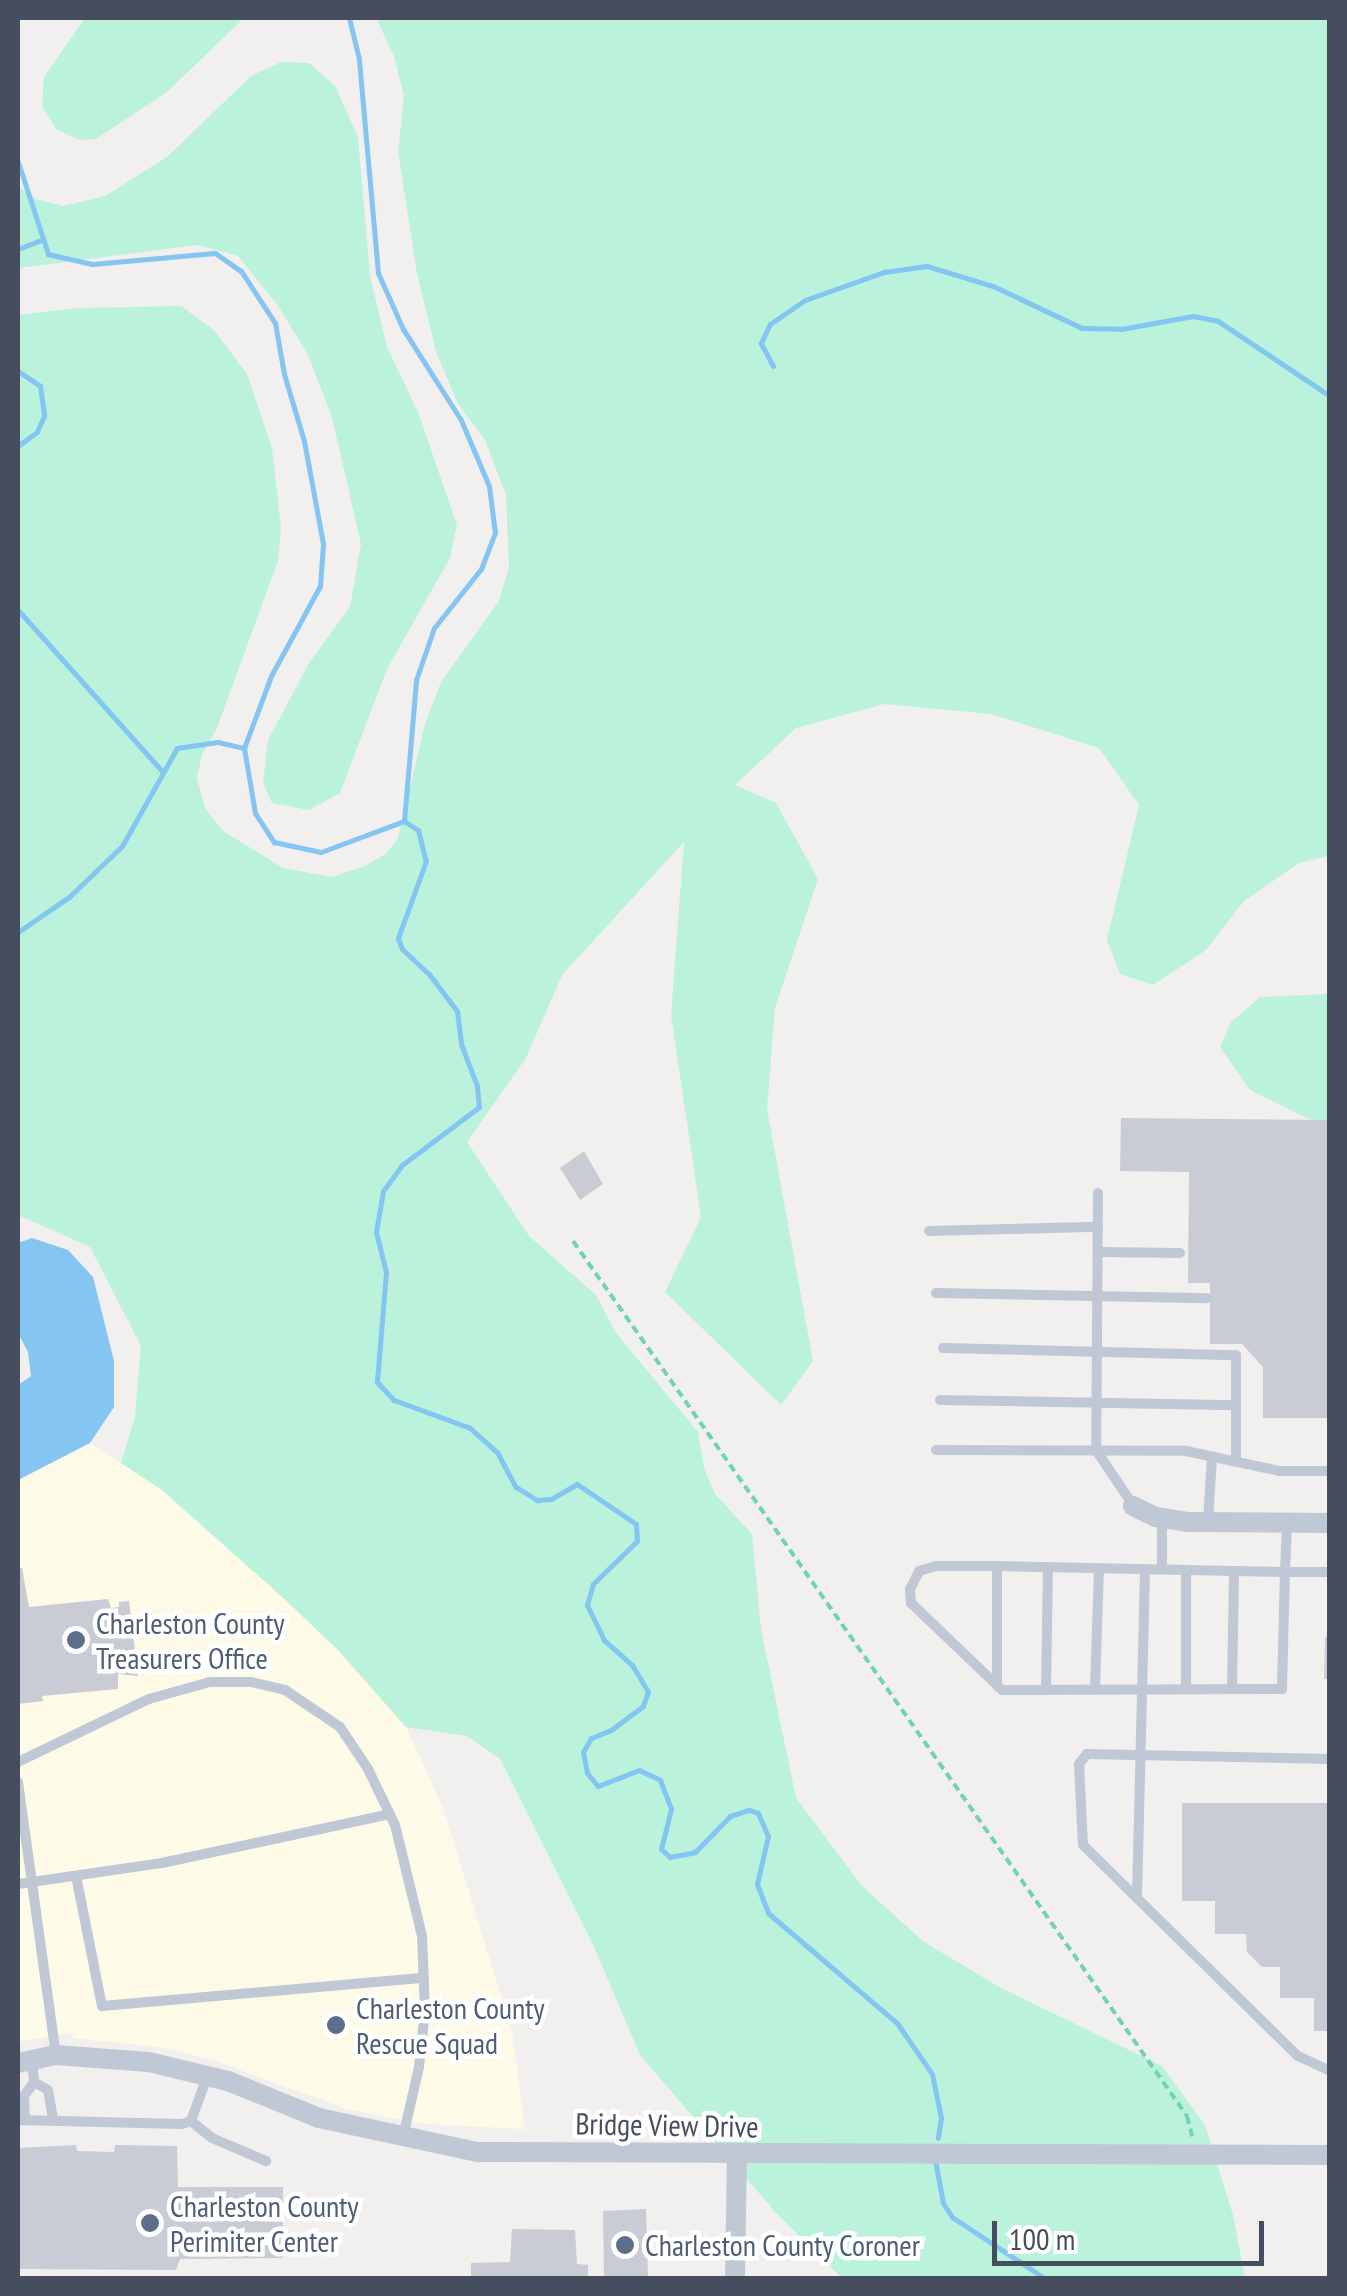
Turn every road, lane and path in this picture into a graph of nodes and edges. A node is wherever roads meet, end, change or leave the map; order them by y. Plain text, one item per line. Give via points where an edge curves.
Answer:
1 (1098, 1193) dead end
2 (1098, 1227) junction
3 (929, 1231) dead end
4 (573, 1240) dead end
5 (1098, 1252) junction
6 (1180, 1253) dead end
7 (936, 1293) dead end
8 (1097, 1294) junction
9 (1208, 1298) dead end
10 (944, 1348) dead end
11 (1097, 1354) junction
12 (940, 1400) dead end
13 (1097, 1404) junction
14 (1236, 1405) junction
15 (936, 1450) dead end
16 (1096, 1450) junction
17 (1212, 1456) junction
18 (1236, 1462) junction
19 (1330, 1471) edge
20 (1134, 1506) joint
21 (1162, 1518) junction
22 (1208, 1522) junction
23 (1287, 1523) junction
24 (1330, 1524) edge
25 (998, 1566) junction
26 (1048, 1568) junction
27 (1099, 1568) junction
28 (1145, 1569) junction
29 (1162, 1570) junction
30 (1186, 1570) junction
31 (1234, 1570) junction
32 (1285, 1572) junction
33 (1330, 1572) edge
34 (997, 1686) junction
35 (1096, 1689) junction
36 (1140, 1689) junction
37 (1186, 1689) junction
38 (1232, 1689) junction
39 (1046, 1690) junction
40 (1139, 1755) junction
41 (1330, 1759) edge
42 (18, 1762) edge
43 (18, 1782) edge
44 (390, 1814) junction
45 (76, 1876) junction
46 (32, 1883) junction
47 (18, 1884) edge
48 (1136, 1898) junction
49 (424, 1978) junction
50 (56, 2054) junction
51 (28, 2068) edge
52 (1330, 2072) edge
53 (208, 2076) junction
54 (53, 2118) junction
55 (21, 2119) edge
56 (191, 2121) junction
57 (402, 2138) junction
58 (1330, 2155) edge
59 (737, 2156) junction
60 (1192, 2156) junction
61 (266, 2161) dead end
62 (735, 2278) edge

1 - 2 lane
2 - 3 lane
2 - 5 lane
4 - 60 path via 1188,2116
5 - 6 lane
5 - 8 lane
7 - 8 lane
8 - 9 lane
8 - 11 lane
10 - 11 lane
11 - 13 lane
11 - 14 lane via 1236,1355
12 - 13 lane
13 - 14 lane
13 - 16 lane
14 - 18 lane
15 - 16 lane
16 - 17 lane
16 - 20 lane
17 - 18 lane
17 - 22 lane
18 - 19 lane via 1279,1472
20 - 21 street
21 - 22 street
21 - 29 lane
22 - 23 street
23 - 24 street
23 - 32 lane
25 - 26 lane
25 - 34 lane
25 - 34 lane via 938,1566 919,1571 910,1588 911,1604
26 - 27 lane
26 - 39 lane
27 - 28 lane
27 - 35 lane
28 - 29 lane
28 - 36 lane
29 - 30 lane
30 - 31 lane
30 - 37 lane
31 - 32 lane
31 - 38 lane
32 - 33 lane
32 - 38 lane via 1282,1688
34 - 39 lane
35 - 36 lane
35 - 39 lane
36 - 37 lane
36 - 40 lane
37 - 38 lane
40 - 41 lane
40 - 48 lane
40 - 48 lane via 1087,1754 1079,1764 1083,1845
42 - 44 lane via 174,1689 251,1682 299,1698 340,1727
43 - 46 lane
44 - 45 lane
44 - 49 lane via 422,1936
45 - 46 lane
45 - 49 lane via 102,2006
46 - 47 lane
46 - 50 lane
48 - 52 lane via 1298,2056
49 - 57 lane via 419,2067
50 - 51 street, Bridge View Drive
50 - 53 street, Bridge View Drive via 149,2062
51 - 54 lane via 48,2090
51 - 55 lane
53 - 56 lane
53 - 57 street, Bridge View Drive via 320,2118
54 - 55 lane
54 - 56 lane
56 - 61 lane via 212,2138
57 - 59 street, Bridge View Drive via 478,2152
58 - 60 street, Bridge View Drive
59 - 60 street, Bridge View Drive
59 - 62 street

